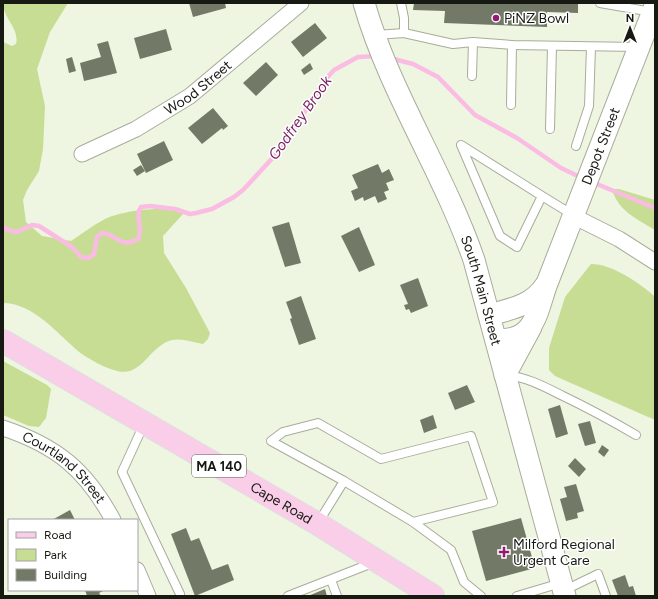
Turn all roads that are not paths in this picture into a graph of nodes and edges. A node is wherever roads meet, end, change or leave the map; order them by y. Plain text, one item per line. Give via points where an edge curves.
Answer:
1 (302, 3) edge
2 (364, 3) edge
3 (401, 3) edge
4 (600, 3) edge
5 (654, 9) edge
6 (404, 33) junction
7 (377, 39) junction
8 (473, 42) junction
9 (512, 45) junction
10 (552, 46) junction
11 (591, 47) junction
12 (639, 47) junction
13 (472, 76) dead end
14 (511, 105) dead end
15 (550, 129) dead end
16 (576, 146) dead end
17 (82, 154) dead end
18 (542, 196) junction
19 (573, 216) junction
20 (655, 262) edge
21 (546, 286) junction
22 (489, 315) junction
23 (532, 324) junction
24 (3, 340) edge
25 (496, 340) junction
26 (505, 375) junction
27 (144, 423) junction
28 (3, 428) edge
29 (636, 435) dead end
30 (344, 481) junction
31 (112, 519) edge
32 (412, 522) junction
33 (318, 524) junction
34 (379, 561) junction
35 (138, 572) edge
36 (331, 580) junction
37 (563, 592) edge
38 (180, 594) dead end
39 (148, 596) edge
40 (288, 596) edge
41 (337, 596) edge
42 (433, 596) edge
43 (481, 596) edge
44 (517, 596) edge
45 (606, 596) edge

1 - 17 street, Wood Street via 190,96 142,126
2 - 7 main road, South Main Street
3 - 6 lane
4 - 5 lane
5 - 12 main road, Depot Street
6 - 7 lane
6 - 8 lane via 443,44
7 - 22 main road, South Main Street via 466,237
8 - 9 lane
8 - 13 lane
9 - 10 lane
9 - 14 lane
10 - 11 lane
10 - 15 lane
11 - 12 lane
11 - 16 lane via 589,106
12 - 19 main road, Depot Street
18 - 18 lane via 517,247 500,236 461,145
18 - 19 lane
19 - 20 street via 619,239
19 - 21 main road, Depot Street
21 - 22 main road, Depot Street via 528,303
21 - 23 main road, Depot Street
22 - 25 main road, South Main Street
23 - 25 main road, Depot Street via 519,337
23 - 26 main road
24 - 27 main road, Cape Road / MA 140
25 - 26 main road, South Main Street
26 - 29 lane via 535,383 593,410
26 - 37 main road, South Main Street
27 - 33 main road, Cape Road / MA 140
27 - 38 lane via 122,472
28 - 31 street, Courtland Street via 38,443 70,463 91,485
30 - 32 lane
30 - 32 lane via 271,441 283,432 318,423 381,459 471,436 492,502
30 - 33 lane
32 - 43 lane via 451,550 464,582
33 - 34 main road, Cape Road / MA 140
34 - 36 lane
34 - 42 main road, Cape Road / MA 140
35 - 39 street
36 - 40 lane
36 - 41 lane
37 - 44 lane
37 - 45 lane via 598,574

